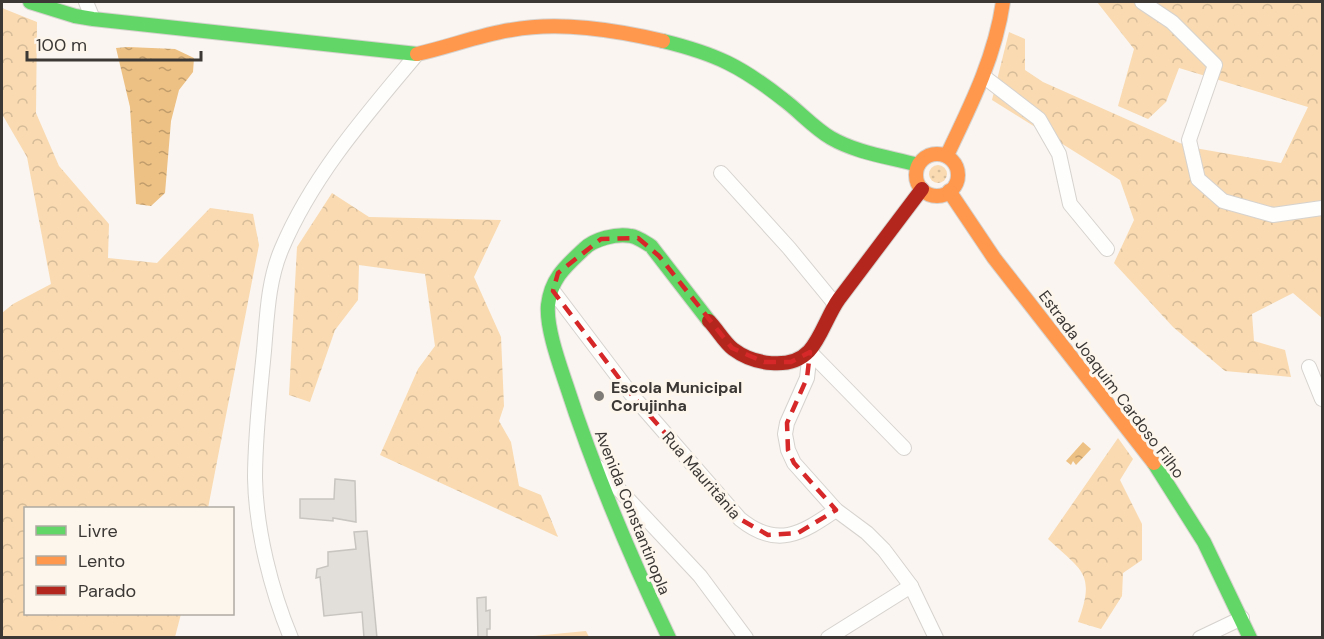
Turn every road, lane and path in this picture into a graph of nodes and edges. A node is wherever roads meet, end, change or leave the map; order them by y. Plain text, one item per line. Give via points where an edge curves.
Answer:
1 (30, 2) edge
2 (86, 2) edge
3 (1004, 2) edge
4 (1142, 2) edge
5 (93, 19) junction
6 (417, 54) junction
7 (983, 76) junction
8 (947, 155) junction
9 (918, 165) junction
10 (721, 173) dead end
11 (922, 189) junction
12 (949, 191) junction
13 (1323, 208) edge
14 (1107, 249) dead end
15 (553, 291) junction
16 (835, 304) junction
17 (809, 351) junction
18 (1309, 367) dead end
19 (1323, 399) edge
20 (904, 448) dead end
21 (596, 465) junction
22 (836, 510) junction
23 (911, 586) junction
24 (1242, 618) junction
25 (291, 638) edge
26 (669, 638) edge
27 (746, 638) edge
28 (828, 638) edge
29 (936, 638) edge
30 (1200, 638) edge
31 (1250, 638) edge

1 - 5 street
2 - 5 street
3 - 7 street
4 - 13 street via 1172,22 1215,65 1189,140 1198,179 1223,201 1273,215
5 - 6 street
6 - 9 street via 488,34 544,27 628,34 674,43 735,65 846,146
6 - 25 street via 331,160 304,202 281,250 270,287 255,480 267,560
7 - 8 street
7 - 14 street via 1039,119 1059,154 1070,204
8 - 9 street via 929,155
8 - 12 street via 956,164 959,175 956,186
9 - 11 street via 916,179
10 - 16 street
11 - 12 street via 939,196
11 - 16 street
12 - 24 street, Estrada Joaquim Cardoso Filho via 994,258 1159,469 1204,542
15 - 17 street, Avenida Constantinopla via 558,273 589,244 610,236 628,235 651,246 687,295 741,354 764,362 783,363
15 - 21 street, Avenida Constantinopla via 548,305 553,345
15 - 22 street, Rua Mauritânia via 631,394 752,529 787,536 808,529
16 - 17 street
17 - 20 street
17 - 22 street via 807,378 790,412 785,434 794,463
18 - 19 street
21 - 26 street, Avenida Constantinopla via 632,560
21 - 27 street via 700,576
22 - 23 street via 880,545
23 - 28 street
23 - 29 street
24 - 30 street
24 - 31 street, Estrada Joaquim Cardoso Filho

